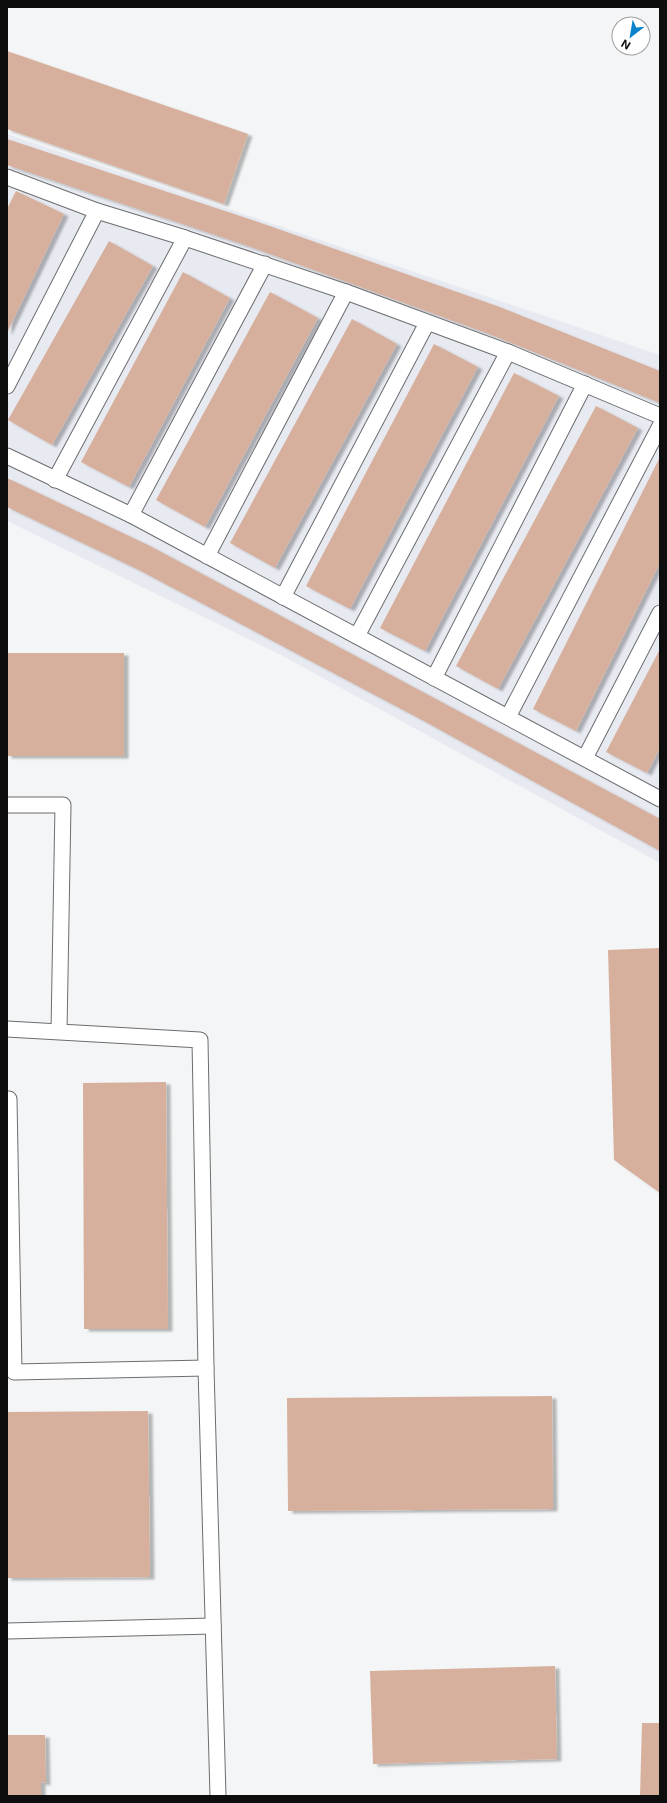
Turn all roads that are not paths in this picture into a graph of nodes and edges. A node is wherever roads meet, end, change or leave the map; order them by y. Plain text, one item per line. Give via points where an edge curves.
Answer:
1 (7, 177) edge
2 (97, 211) junction
3 (185, 238) junction
4 (265, 264) junction
5 (346, 292) junction
6 (427, 323) junction
7 (508, 352) junction
8 (585, 384) junction
9 (7, 386) edge
10 (660, 416) edge
11 (660, 426) edge
12 (7, 456) edge
13 (55, 480) junction
14 (132, 516) junction
15 (207, 556) junction
16 (283, 597) junction
17 (660, 614) edge
18 (357, 636) junction
19 (434, 678) junction
20 (508, 718) junction
21 (585, 758) junction
22 (659, 796) edge
23 (7, 805) edge
24 (7, 1029) edge
25 (59, 1031) junction
26 (7, 1098) edge
27 (206, 1368) junction
28 (11, 1372) edge
29 (213, 1626) junction
30 (7, 1632) edge
31 (218, 1796) edge

1 - 2 lane
2 - 3 lane
2 - 9 lane
3 - 4 lane
3 - 13 lane
4 - 5 lane
4 - 14 lane
5 - 6 lane
5 - 15 lane
6 - 7 lane
6 - 16 lane
7 - 8 lane
7 - 18 lane
8 - 10 lane
8 - 19 lane
11 - 20 lane
12 - 13 lane
13 - 14 lane
14 - 15 lane
15 - 16 lane
16 - 18 lane
17 - 21 lane
18 - 19 lane
19 - 20 lane
20 - 21 lane
21 - 22 lane
23 - 25 lane via 63,805
24 - 25 lane
25 - 27 lane via 200,1040
26 - 28 lane
27 - 28 lane
27 - 29 lane
29 - 30 lane
29 - 31 lane

